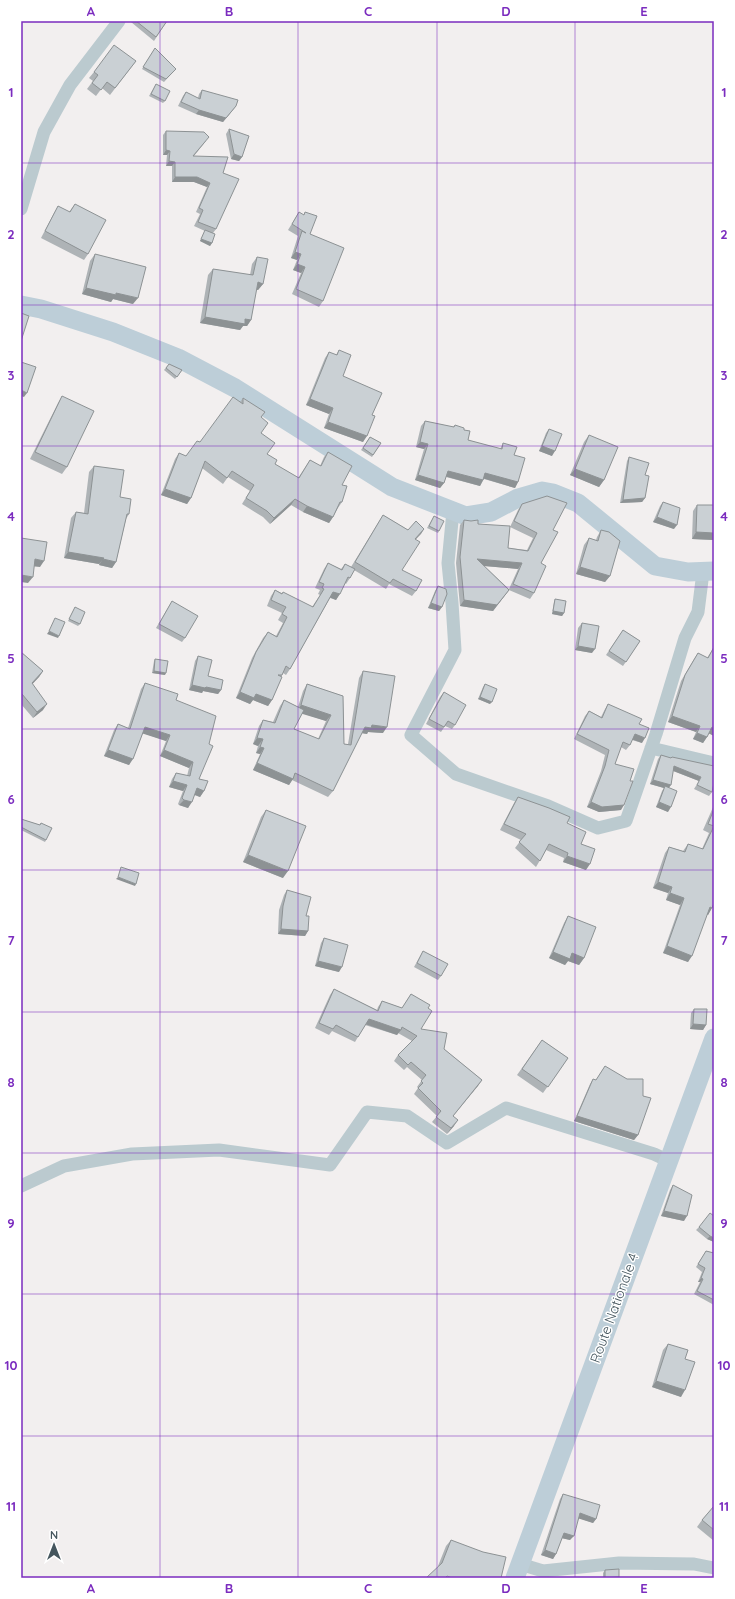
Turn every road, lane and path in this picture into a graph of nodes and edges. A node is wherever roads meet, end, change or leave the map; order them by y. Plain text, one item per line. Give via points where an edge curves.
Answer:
1 (119, 21) edge
2 (21, 208) edge
3 (21, 305) edge
4 (453, 511) junction
5 (709, 572) edge
6 (651, 748) junction
7 (714, 763) edge
8 (714, 1038) edge
9 (669, 1161) junction
10 (21, 1186) edge
11 (714, 1568) edge
12 (518, 1571) edge

1 - 2 street via 70,85 44,132
3 - 4 main road via 113,332 178,358 235,388 392,487
4 - 5 main road via 466,516 491,512 518,498 542,492 553,493 578,503 654,566 688,572
4 - 6 street via 448,563 454,650 411,735 456,774 548,806 598,828 626,821
5 - 6 street via 698,612 684,638
6 - 7 street
8 - 9 main road, Route Nationale 4
9 - 10 street via 654,1154 506,1108 447,1143 407,1116 367,1112 330,1165 219,1150 132,1154 64,1166
9 - 12 main road, Route Nationale 4
11 - 12 street via 694,1564 619,1563

